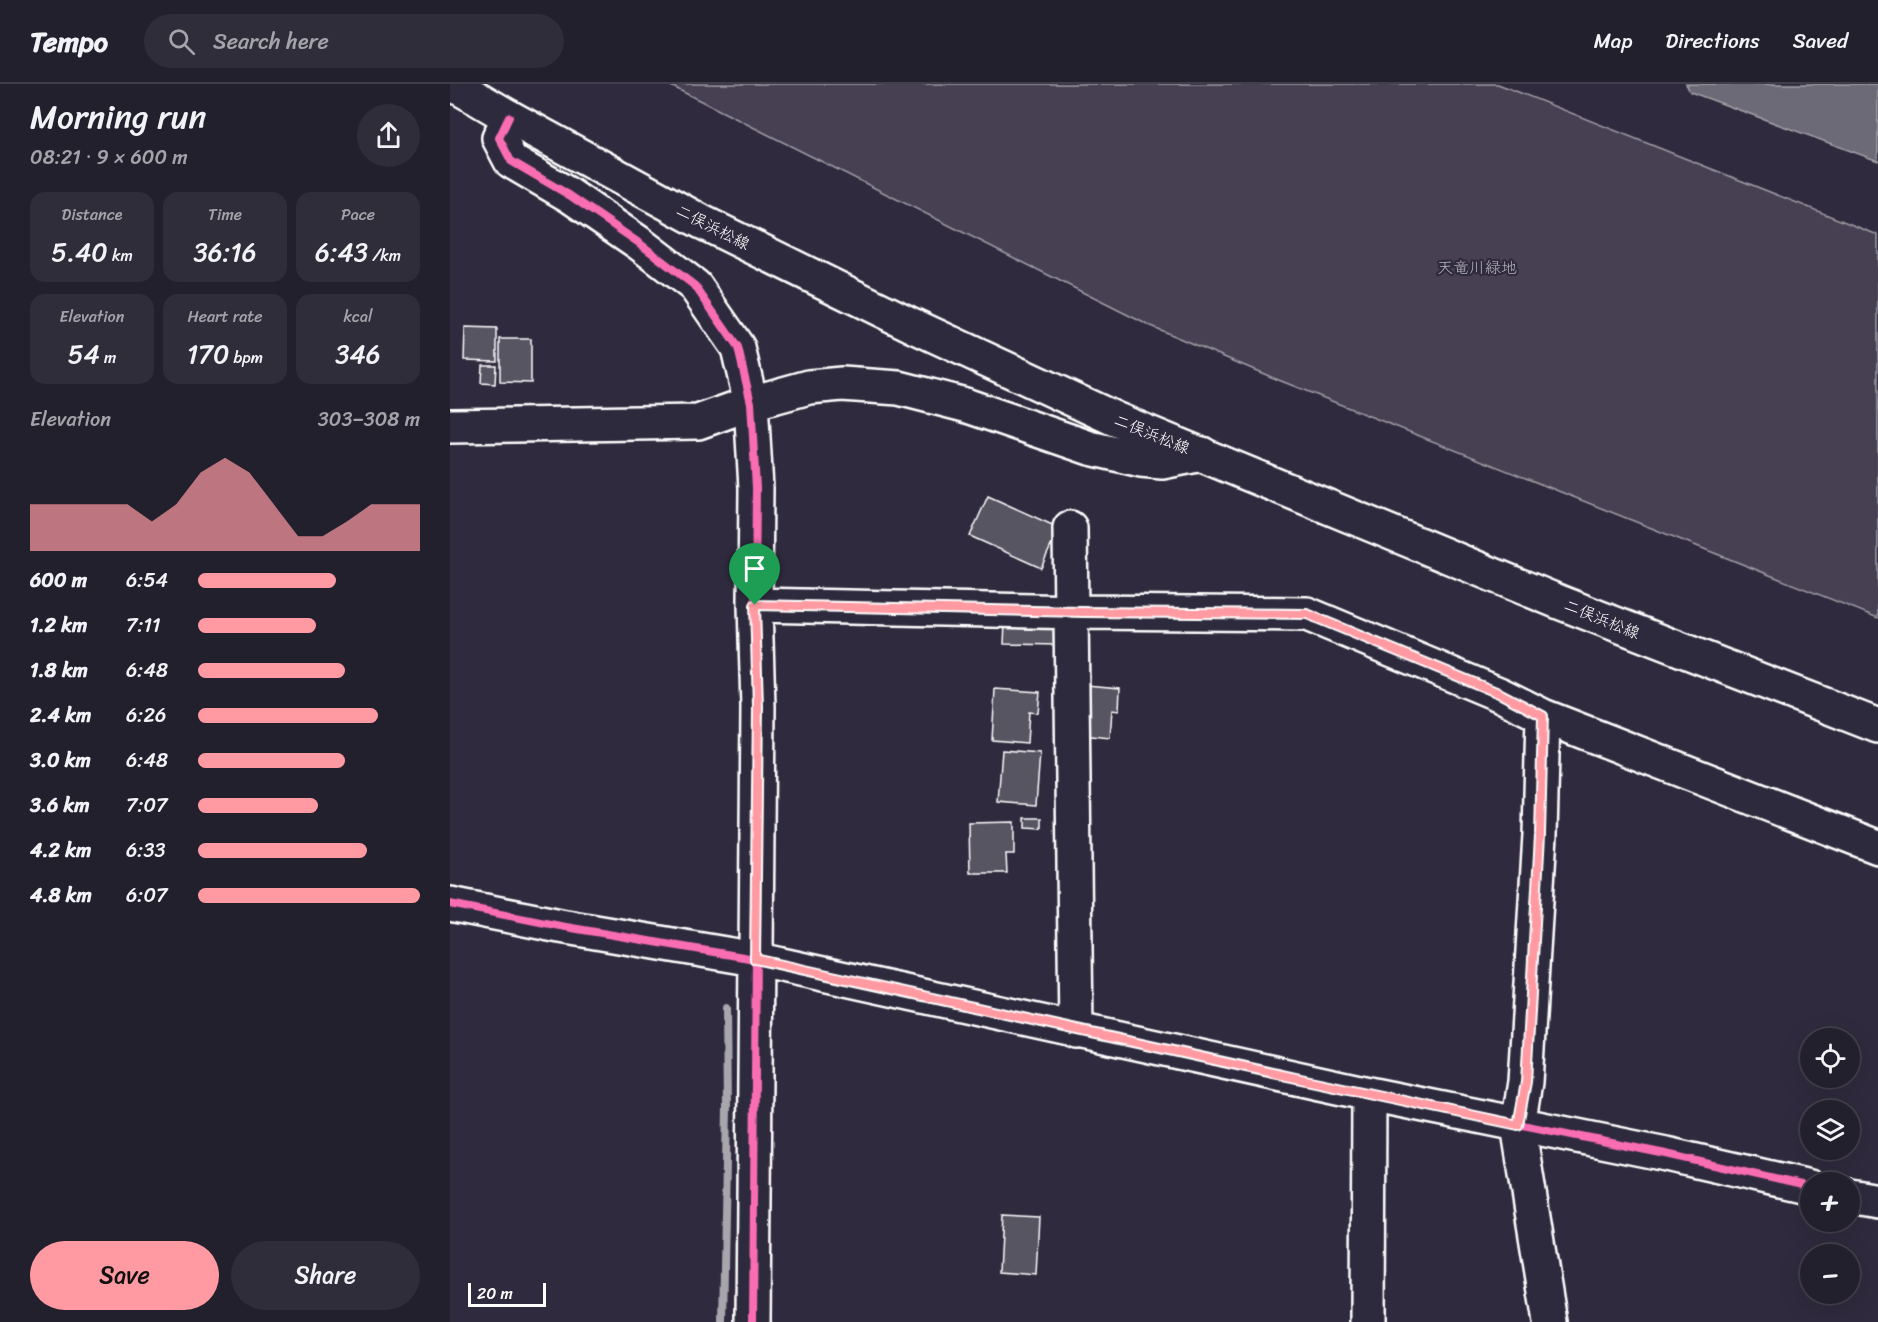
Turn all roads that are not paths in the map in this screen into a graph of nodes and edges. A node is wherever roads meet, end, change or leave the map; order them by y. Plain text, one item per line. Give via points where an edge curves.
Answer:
1 (453, 84) edge
2 (509, 117) junction
3 (751, 404) junction
4 (450, 426) edge
5 (1202, 454) junction
6 (1070, 528) dead end
7 (755, 605) junction
8 (1071, 612) junction
9 (1543, 716) junction
10 (1878, 726) edge
11 (1878, 847) edge
12 (450, 904) edge
13 (755, 959) junction
14 (1076, 1030) junction
15 (1369, 1094) junction
16 (1518, 1125) junction
17 (1800, 1185) edge
18 (1860, 1198) edge
19 (1878, 1201) edge
20 (753, 1322) edge
21 (1368, 1322) edge
22 (1550, 1322) edge

1 - 2 street, 二俣浜松線
2 - 3 street via 499,138 511,161 569,195 695,286 738,348
2 - 5 street, 二俣浜松線 via 702,222 912,325 1115,419
3 - 4 street via 698,422
3 - 5 street via 809,387 842,384 898,388 965,405 1133,459 1162,462
3 - 7 street via 756,488
5 - 10 street, 二俣浜松線 via 1559,602
6 - 8 street
7 - 8 street
7 - 13 street
8 - 9 street via 1307,614 1501,694
8 - 14 street
9 - 11 street
9 - 16 street via 1526,1082
12 - 13 street
13 - 14 street
13 - 20 street
14 - 15 street
15 - 16 street
15 - 21 street
16 - 17 street
16 - 22 street
18 - 19 street

